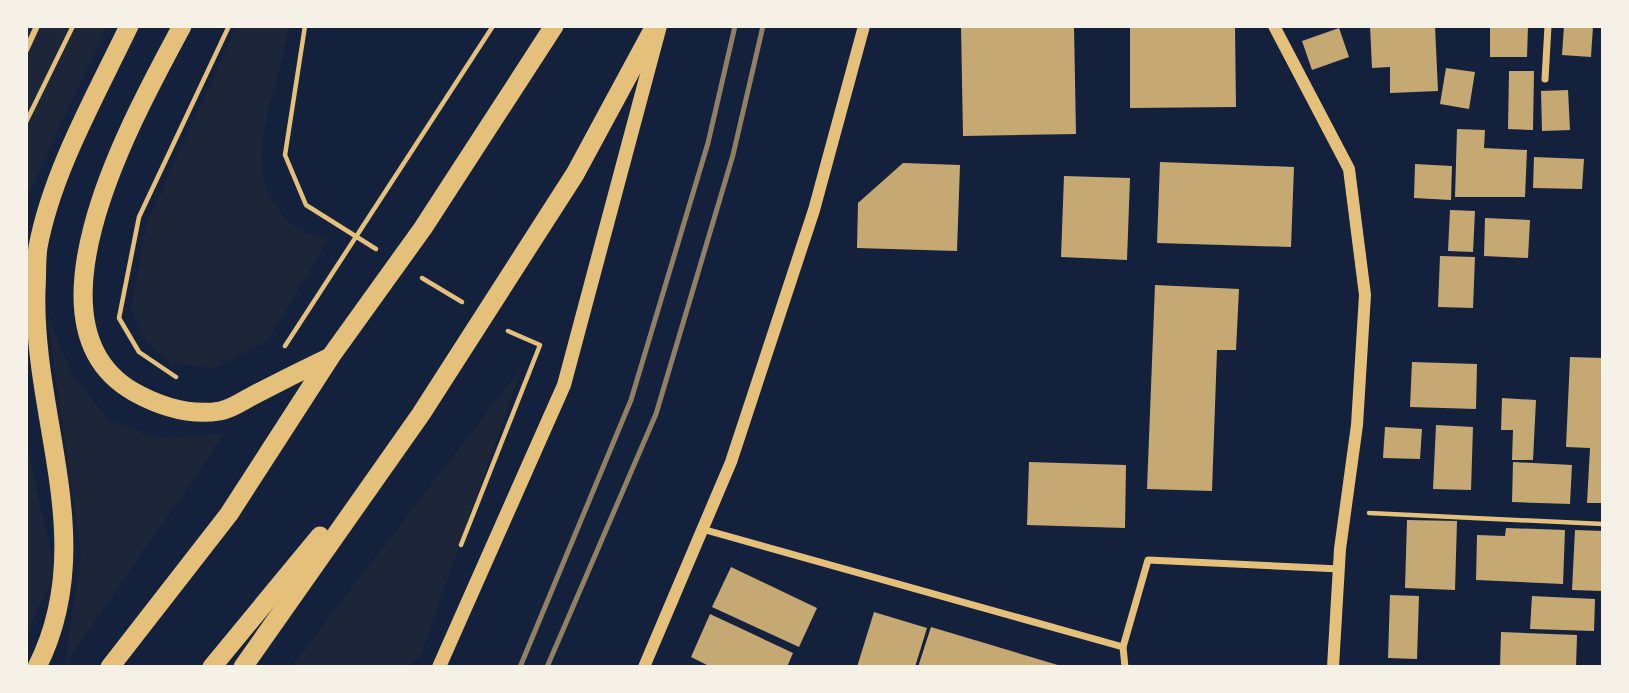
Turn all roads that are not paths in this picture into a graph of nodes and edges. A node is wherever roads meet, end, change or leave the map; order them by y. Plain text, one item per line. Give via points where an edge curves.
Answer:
1 (37, 26) edge
2 (129, 26) edge
3 (183, 26) edge
4 (554, 26) edge
5 (657, 26) edge
6 (864, 26) edge
7 (1274, 26) edge
8 (1548, 26) edge
9 (26, 50) edge
10 (1545, 79) dead end
11 (331, 356) junction
12 (421, 414) junction
13 (702, 529) junction
14 (1340, 569) junction
15 (1123, 647) junction
16 (37, 667) edge
17 (110, 667) edge
18 (212, 667) edge
19 (243, 667) edge
20 (439, 667) edge
21 (644, 667) edge
22 (1125, 667) edge
23 (1333, 667) edge

1 - 9 street
2 - 16 highway via 63,167 38,248 35,318 66,527 65,573 56,619
3 - 11 highway via 109,175 94,220 84,276 83,317 101,361 123,386 156,405 193,412 223,411
4 - 11 highway via 423,228
5 - 12 highway via 575,174
5 - 20 main road via 564,385
6 - 13 street via 814,210 731,462
7 - 14 street via 1349,169 1365,295 1357,425
8 - 10 street
11 - 17 highway via 229,514
12 - 18 highway
12 - 19 highway
13 - 15 street
13 - 21 street
14 - 15 street via 1149,560
14 - 23 street
15 - 22 street

